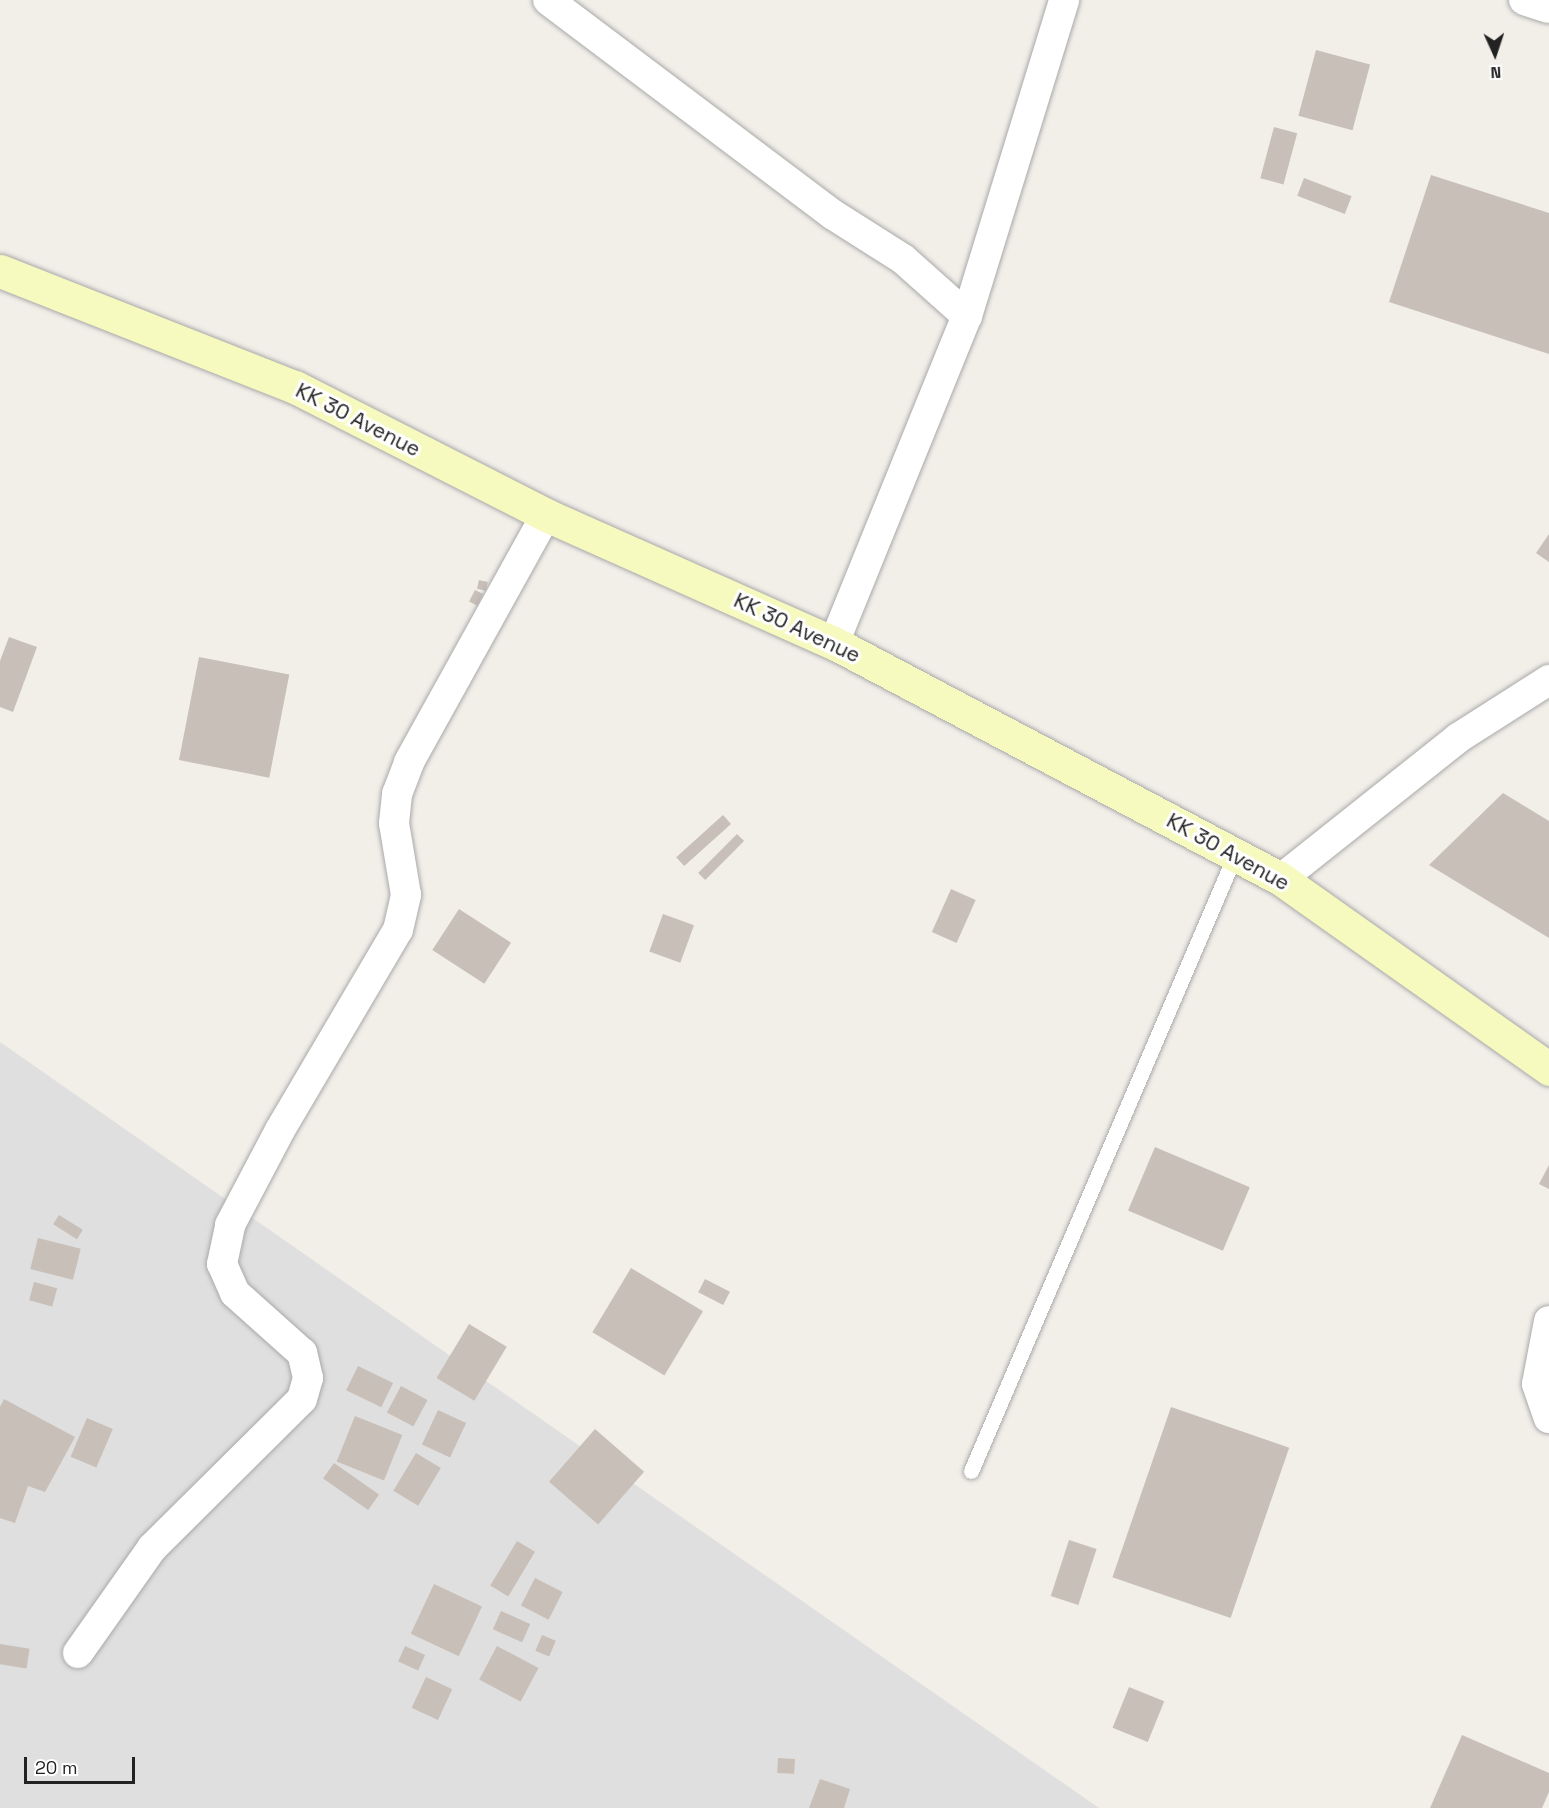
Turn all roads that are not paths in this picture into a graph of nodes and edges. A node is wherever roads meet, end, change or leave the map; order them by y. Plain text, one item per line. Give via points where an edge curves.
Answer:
1 (548, 0) edge
2 (1064, 0) edge
3 (1524, 0) edge
4 (1549, 8) edge
5 (0, 271) edge
6 (968, 316) junction
7 (546, 515) junction
8 (834, 643) junction
9 (1549, 680) edge
10 (1236, 855) junction
11 (1281, 879) junction
12 (1549, 1069) edge
13 (1549, 1321) edge
14 (1549, 1418) edge
15 (971, 1471) dead end
16 (78, 1653) dead end

1 - 6 street via 832,214 903,259
2 - 6 street
3 - 4 street
5 - 7 main road, KK 30 Avenue via 295,387
6 - 8 street
7 - 8 main road, KK 30 Avenue
7 - 16 street via 409,762 394,822 406,895 398,930 280,1130 230,1225 222,1264 235,1293 303,1353 308,1378 302,1399 152,1548
8 - 10 main road, KK 30 Avenue
9 - 11 street via 1458,738
10 - 11 main road, KK 30 Avenue
10 - 15 lane
11 - 12 main road, KK 30 Avenue
13 - 14 street via 1537,1384

